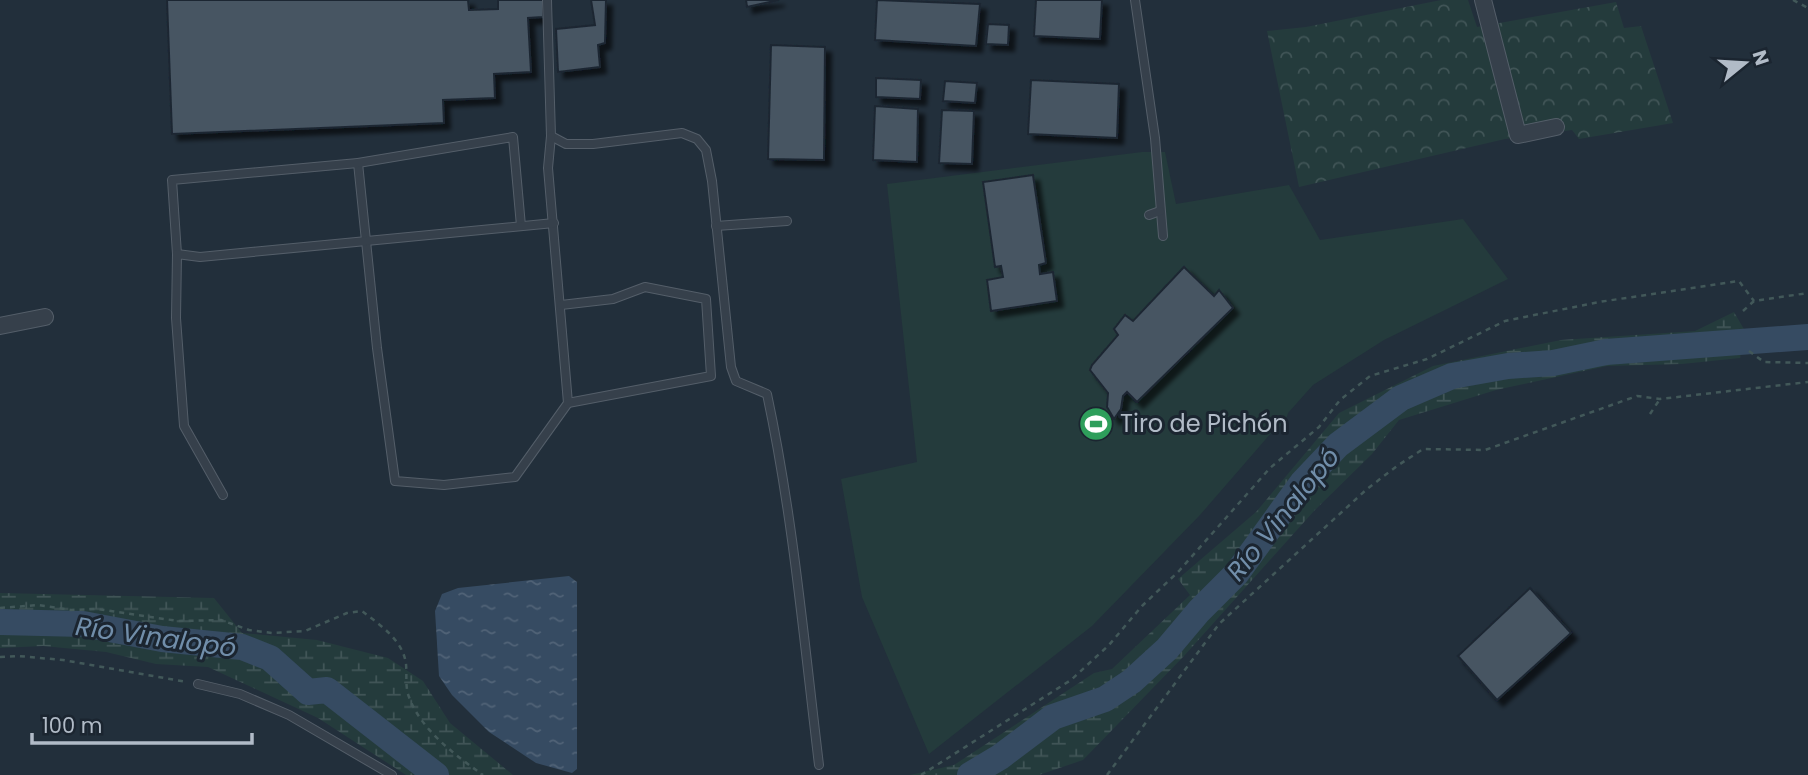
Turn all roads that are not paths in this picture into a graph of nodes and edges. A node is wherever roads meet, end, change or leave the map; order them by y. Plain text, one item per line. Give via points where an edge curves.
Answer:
1 (547, 0) edge
2 (1136, 0) edge
3 (1483, 0) edge
4 (1159, 96) dead end
5 (1149, 98) junction
6 (1556, 127) dead end
7 (551, 136) junction
8 (358, 163) junction
9 (1160, 211) junction
10 (1149, 215) dead end
11 (787, 221) dead end
12 (554, 223) junction
13 (522, 226) junction
14 (716, 226) junction
15 (1163, 236) dead end
16 (366, 241) junction
17 (177, 254) junction
18 (561, 305) junction
19 (45, 317) dead end
20 (0, 326) edge
21 (568, 403) junction
22 (223, 495) dead end
23 (198, 684) road end
24 (819, 765) dead end
25 (392, 775) edge

1 - 7 lane
2 - 5 lane
3 - 6 street via 1518,135
4 - 5 lane
5 - 9 lane
7 - 12 lane via 548,168
7 - 14 lane via 566,144 682,133 697,139 706,150
8 - 13 lane via 513,137
8 - 16 lane
8 - 17 lane via 172,180
9 - 10 lane
9 - 15 lane
11 - 14 lane
12 - 13 lane
12 - 18 lane
13 - 16 lane
14 - 24 lane via 731,367 736,381 767,394 775,433
16 - 17 lane via 200,257
16 - 21 lane via 395,481 444,485 515,477
17 - 22 lane via 176,318 184,426
18 - 21 lane
18 - 21 lane via 613,299 645,287 706,299 711,376
19 - 20 street
23 - 25 lane via 240,694 289,715

